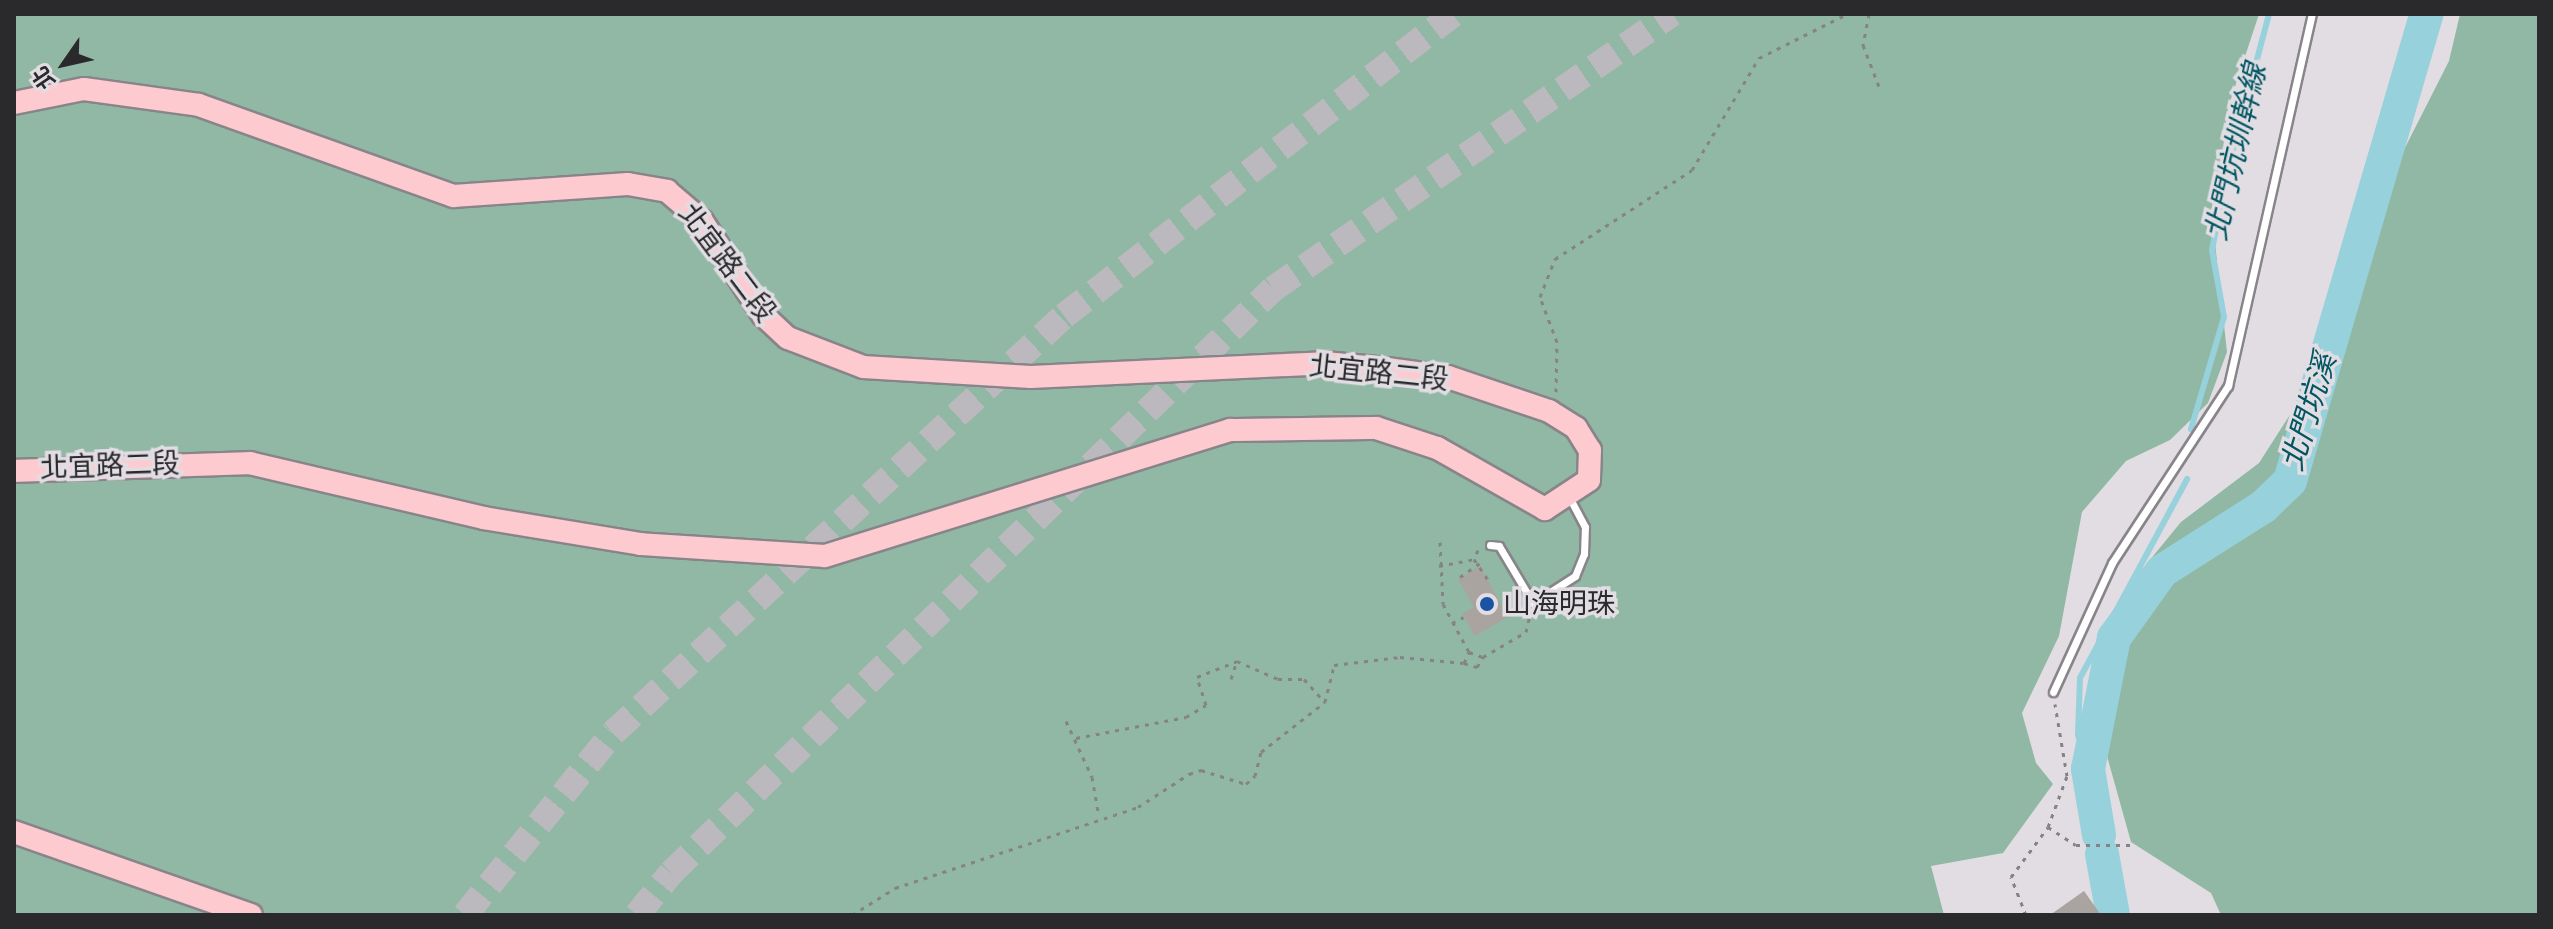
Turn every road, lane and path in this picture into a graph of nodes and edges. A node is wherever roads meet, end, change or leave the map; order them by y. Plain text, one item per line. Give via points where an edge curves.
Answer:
1 (1847, 14) edge
2 (1869, 14) edge
3 (2312, 14) edge
4 (1880, 89) dead end
5 (14, 103) edge
6 (1549, 411) junction
7 (14, 471) edge
8 (1569, 497) junction
9 (1482, 540) dead end
10 (1440, 542) dead end
11 (1490, 545) dead end
12 (1474, 559) junction
13 (1480, 563) junction
14 (1438, 566) junction
15 (1460, 577) dead end
16 (1491, 584) dead end
17 (1533, 603) junction
18 (1464, 617) dead end
19 (1452, 623) junction
20 (1469, 652) junction
21 (1483, 657) junction
22 (1237, 661) junction
23 (1464, 663) junction
24 (1231, 679) dead end
25 (2053, 692) joint
26 (1325, 702) junction
27 (1066, 721) dead end
28 (1076, 738) junction
29 (1099, 815) junction
30 (2048, 827) junction
31 (14, 832) edge
32 (2133, 845) dead end
33 (251, 915) edge
34 (852, 915) edge
35 (2026, 915) edge

1 - 6 path via 1759,58 1692,170 1555,259 1540,297 1557,342 1561,381
2 - 4 path via 1863,45
3 - 25 lane via 2228,386 2112,563
5 - 6 main road, 北宜路二段 via 84,89 199,105 453,196 628,184 667,191 702,221 763,315 788,338 863,367 1031,377 1325,363 1448,377
6 - 8 main road, 北宜路二段 via 1576,428 1590,450 1589,480
7 - 8 main road, 北宜路二段 via 250,463 610,539 825,556 1230,430 1376,428 1437,448 1532,506 1545,509
8 - 17 lane via 1585,527 1584,554 1575,576
9 - 12 path
10 - 14 path
11 - 17 lane via 1499,546
12 - 13 path
12 - 14 path
13 - 15 path
13 - 16 path
14 - 19 path
17 - 21 path via 1526,632
18 - 19 path
19 - 20 path
20 - 21 path
20 - 23 path
21 - 23 path via 1477,667
22 - 24 path
22 - 26 path via 1278,679 1304,679
22 - 28 path via 1197,677 1206,705 1186,717
23 - 26 path via 1400,657 1339,663
25 - 30 path via 2067,776
26 - 29 path via 1261,752 1246,784 1201,770 1138,807
27 - 28 path
28 - 29 path
29 - 34 path via 1071,833 895,888
30 - 32 path via 2076,845
30 - 35 path via 2011,877
31 - 33 main road

